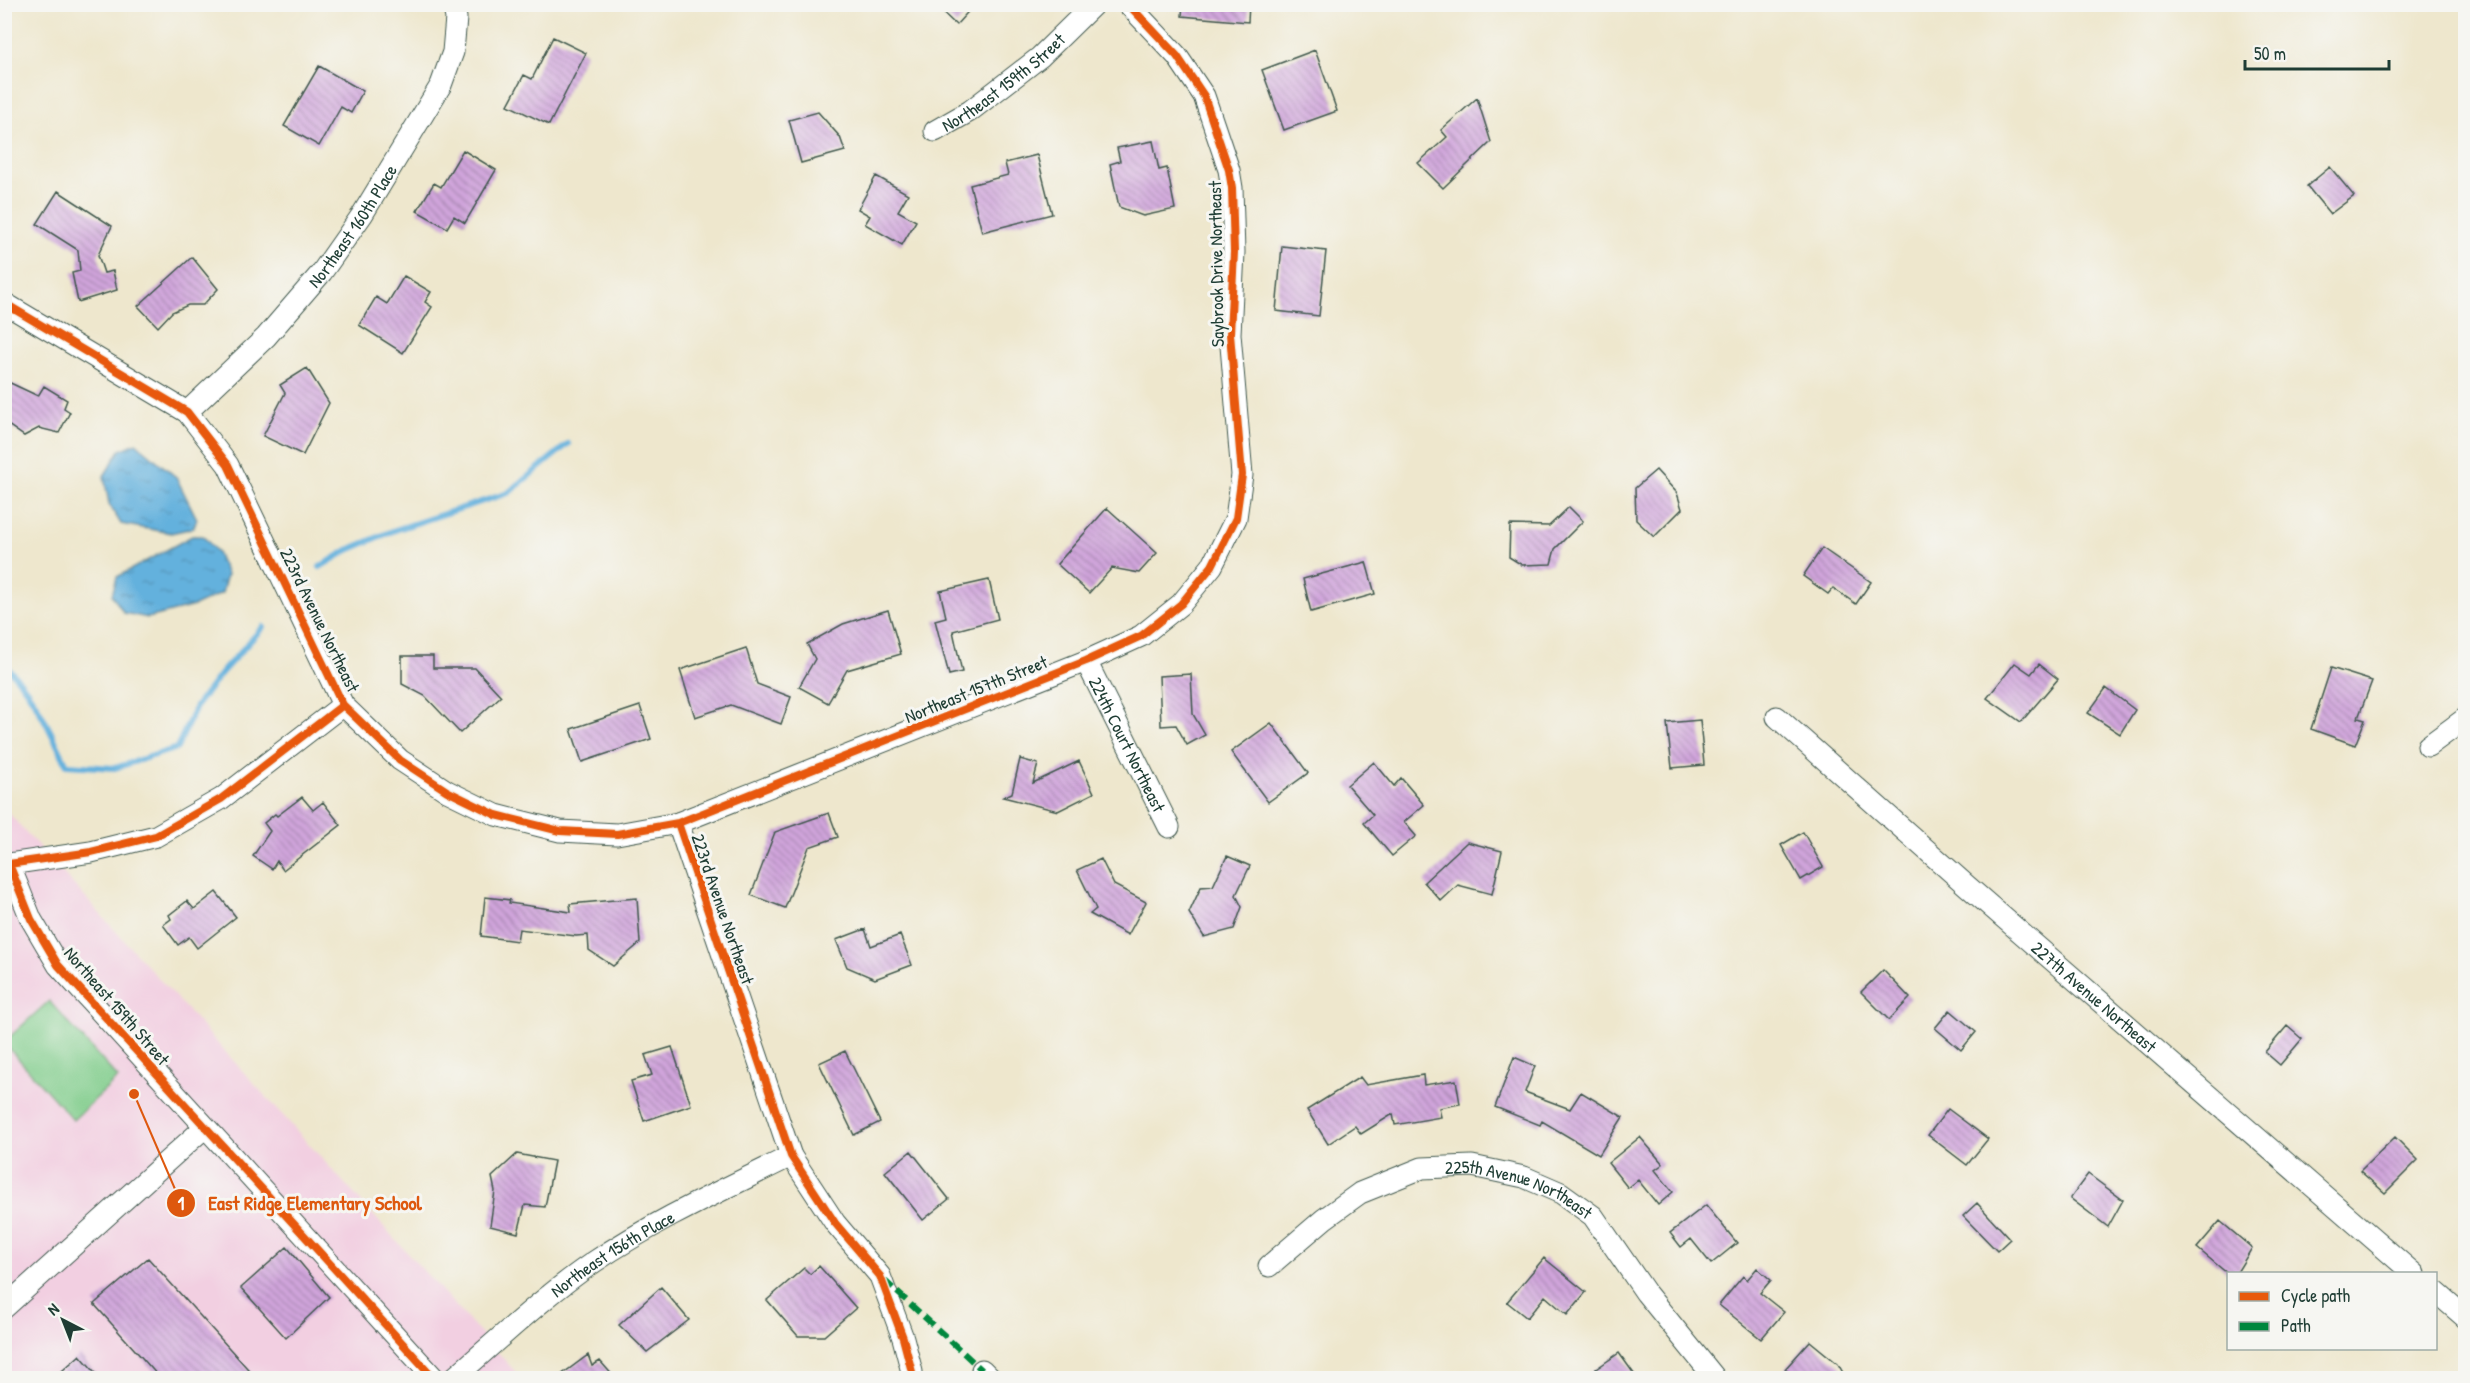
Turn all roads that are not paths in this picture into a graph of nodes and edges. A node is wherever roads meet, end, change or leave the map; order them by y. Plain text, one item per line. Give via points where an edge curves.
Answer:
1 (453, 4) edge
2 (1094, 4) edge
3 (1128, 4) edge
4 (934, 131) dead end
5 (4, 303) edge
6 (187, 412) junction
7 (1236, 518) joint
8 (1086, 662) junction
9 (343, 705) junction
10 (1777, 717) dead end
11 (2466, 718) edge
12 (2428, 746) dead end
13 (678, 823) junction
14 (1169, 827) dead end
15 (204, 1128) junction
16 (791, 1156) junction
17 (1269, 1266) dead end
18 (2412, 1272) edge
19 (2437, 1293) edge
20 (4, 1308) edge
21 (2466, 1318) edge
22 (434, 1378) edge
23 (454, 1378) edge
24 (909, 1378) edge
25 (1715, 1378) edge

1 - 6 street, Northeast 160th Place via 453,52 441,85 362,215 322,272 266,337
2 - 4 street, Northeast 159th Street via 1040,57 970,111
3 - 7 street, Saybrook Drive Northeast via 1177,56 1204,96 1233,188 1230,334 1242,476
5 - 6 street, 223rd Avenue Northeast
6 - 9 street, 223rd Avenue Northeast via 228,465
7 - 8 street, Northeast 157th Street via 1212,566 1181,604 1141,636
8 - 13 street, Northeast 157th Street
8 - 14 street, 224th Court Northeast
9 - 13 street, 223rd Avenue Northeast via 400,760 496,815 560,831 606,834
9 - 15 street, Northeast 159th Street via 221,799 156,837 92,852 9,864 31,919 58,965
10 - 18 street, 227th Avenue Northeast
11 - 12 street
13 - 16 street, 223rd Avenue Northeast
15 - 20 street
15 - 22 street, Northeast 159th Street
16 - 23 street, Northeast 156th Place via 653,1225 593,1262
16 - 24 street, 223rd Avenue Northeast via 835,1223 880,1276 903,1338 912,1372
17 - 25 street, 225th Avenue Northeast via 1360,1193 1422,1168 1472,1166 1524,1176 1561,1193 1593,1216 1646,1293
19 - 21 street

